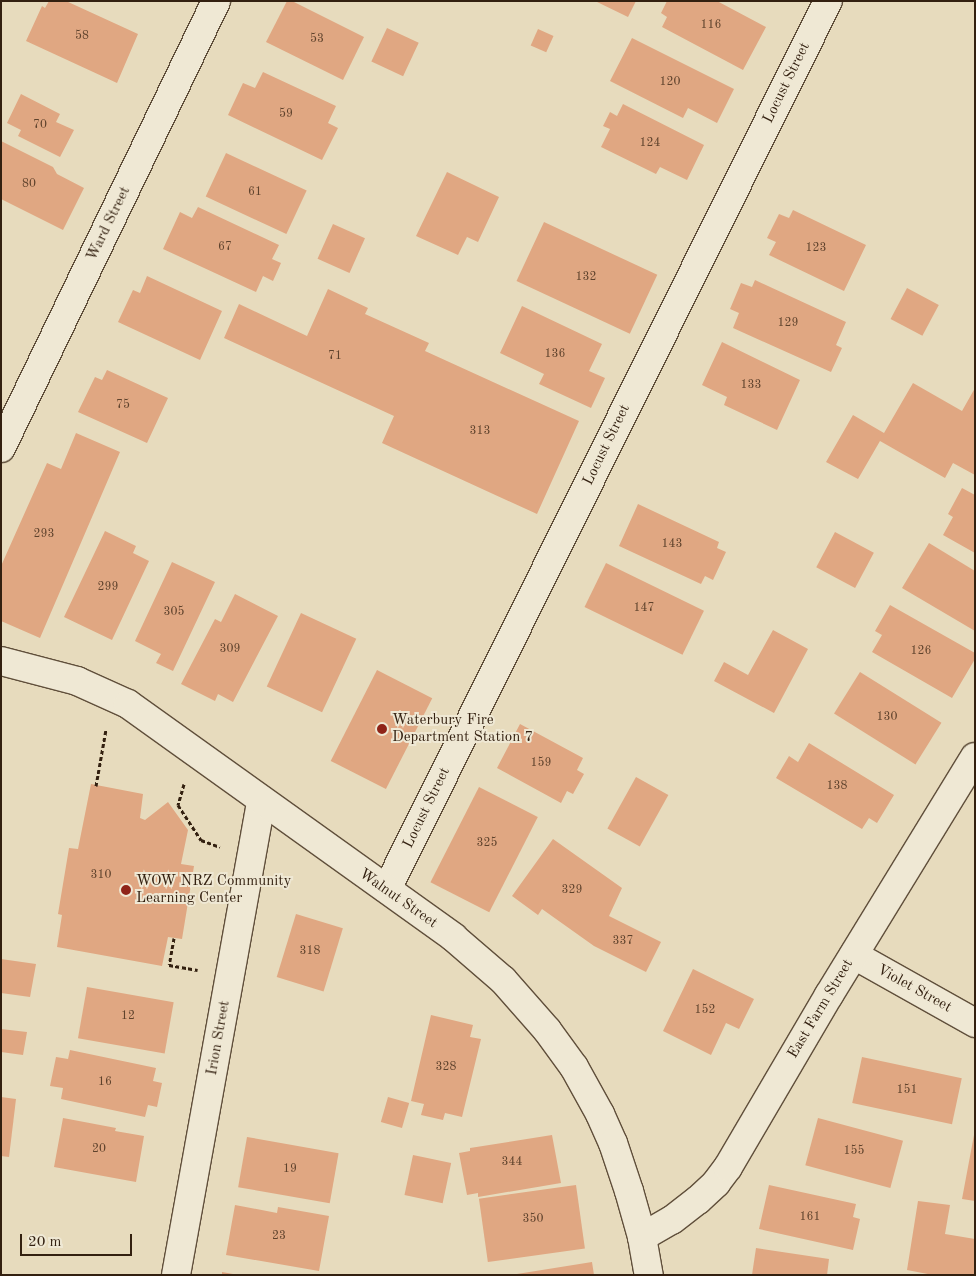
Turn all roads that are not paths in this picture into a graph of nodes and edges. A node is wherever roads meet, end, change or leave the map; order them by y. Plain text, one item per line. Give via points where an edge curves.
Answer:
1 (216, 1) edge
2 (828, 1) edge
3 (1, 448) edge
4 (1, 661) edge
5 (975, 757) edge
6 (261, 801) junction
7 (387, 889) junction
8 (854, 955) junction
9 (975, 1023) edge
10 (642, 1236) junction
11 (176, 1275) edge
12 (649, 1275) edge

1 - 3 street, Ward Street
2 - 7 street, Locust Street
4 - 6 street, Walnut Street via 78,680 112,695 159,725
5 - 8 street, East Farm Street
6 - 7 street, Walnut Street
6 - 11 street, Irion Street
7 - 10 street, Walnut Street via 482,961 514,991 547,1030 586,1086 613,1143
8 - 9 street, Violet Street
8 - 10 street, East Farm Street via 716,1184 672,1220
10 - 12 street, Walnut Street

